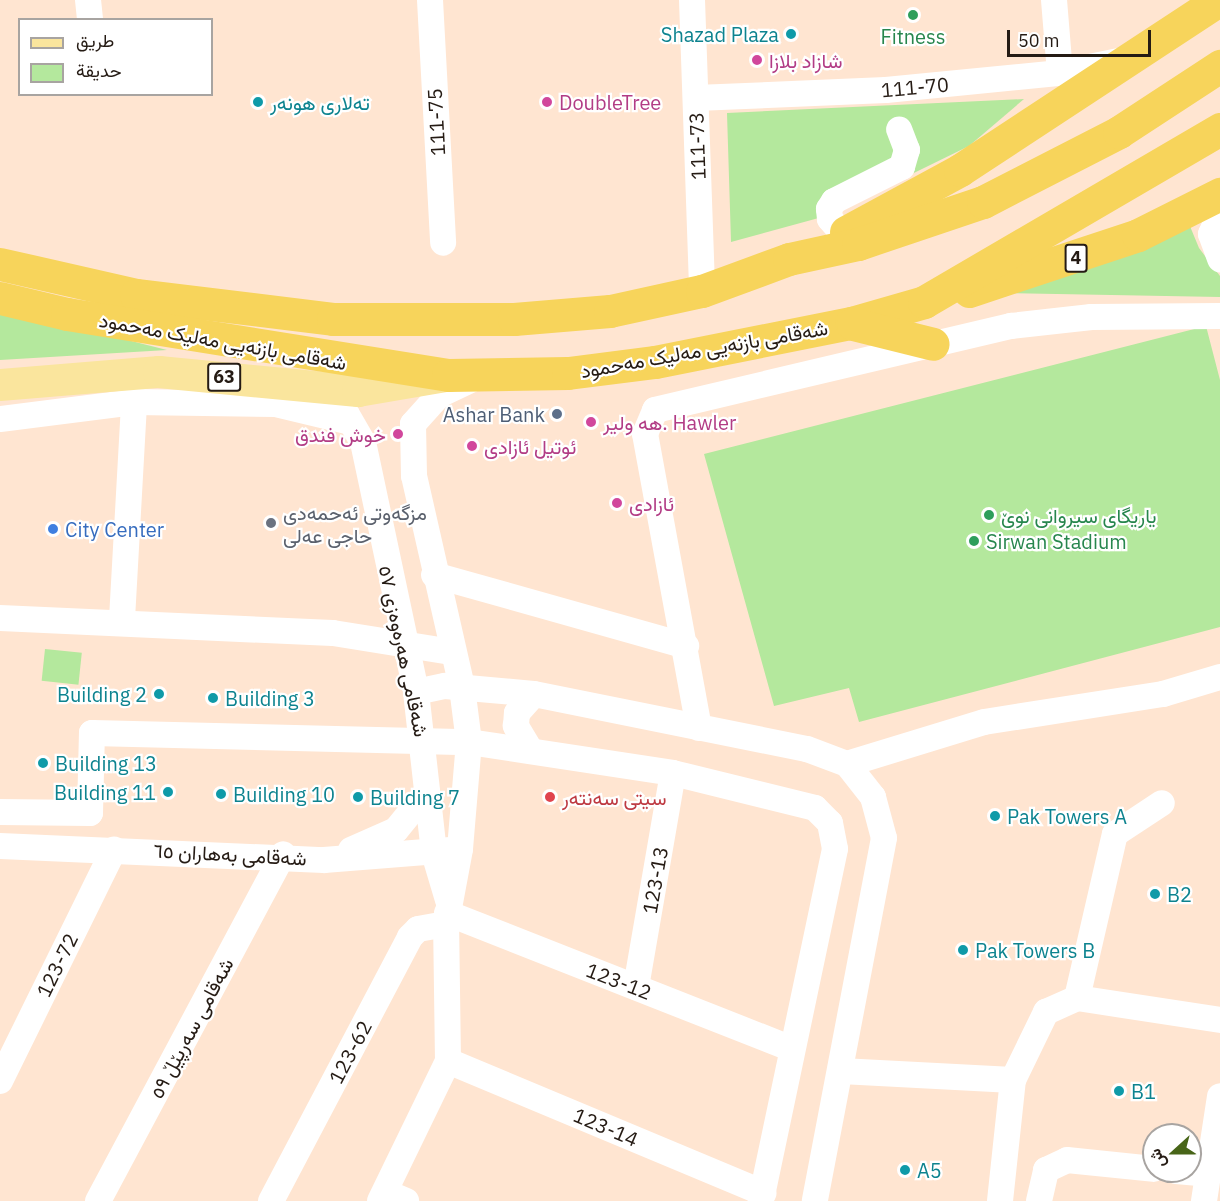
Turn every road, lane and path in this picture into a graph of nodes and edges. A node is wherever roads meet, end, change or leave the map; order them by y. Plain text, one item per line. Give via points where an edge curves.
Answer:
1 (88, 0) edge
2 (430, 0) edge
3 (692, 0) edge
4 (1054, 0) edge
5 (1219, 0) edge
6 (90, 18) edge
7 (1131, 58) junction
8 (1220, 66) edge
9 (1060, 73) junction
10 (696, 98) junction
11 (899, 129) dead end
12 (1220, 129) edge
13 (1220, 194) edge
14 (1220, 213) edge
15 (843, 234) junction
16 (443, 243) dead end
17 (789, 259) junction
18 (1220, 259) edge
19 (3, 262) edge
20 (702, 291) junction
21 (0, 298) edge
22 (924, 302) junction
23 (1220, 316) edge
24 (851, 323) junction
25 (933, 344) junction
26 (448, 375) junction
27 (480, 376) junction
28 (0, 385) edge
29 (313, 386) junction
30 (134, 402) junction
31 (0, 419) edge
32 (354, 423) junction
33 (435, 575) junction
34 (0, 618) edge
35 (122, 619) junction
36 (686, 646) junction
37 (402, 647) junction
38 (452, 652) junction
39 (1220, 677) edge
40 (462, 687) junction
41 (416, 692) junction
42 (534, 694) junction
43 (699, 728) junction
44 (423, 739) junction
45 (469, 742) junction
46 (529, 748) junction
47 (847, 764) junction
48 (674, 773) junction
49 (426, 792) junction
50 (1162, 803) dead end
51 (0, 812) edge
52 (0, 846) edge
53 (114, 849) junction
54 (460, 849) junction
55 (434, 853) junction
56 (284, 854) junction
57 (324, 860) junction
58 (447, 912) junction
59 (636, 987) junction
60 (1077, 998) junction
61 (1220, 1020) edge
62 (792, 1048) junction
63 (448, 1061) junction
64 (839, 1079) junction
65 (0, 1081) edge
66 (1011, 1088) junction
67 (1220, 1096) edge
68 (1142, 1168) edge
69 (1202, 1173) edge
70 (1208, 1174) junction
71 (762, 1197) edge
72 (390, 1198) edge
73 (98, 1201) edge
74 (271, 1201) edge
75 (815, 1201) edge
76 (1000, 1201) edge
77 (1039, 1201) edge
78 (1204, 1201) edge

1 - 6 street
2 - 16 street, 111-75
3 - 10 street, 111-73
4 - 9 street
5 - 7 highway
7 - 9 street, 111-70
7 - 15 highway via 960,170
8 - 17 highway, شەقامی بازنەیی مەلیک مەحمود via 1119,132 983,202 858,244
9 - 10 street, 111-70 via 886,90
10 - 20 street, 111-73
11 - 15 street via 907,150 902,167 834,201 829,209 830,219
12 - 22 highway, شەقامی بازنەیی مەلیک مەحمود
13 - 22 highway, 4 via 1087,254
14 - 18 street via 1211,234
15 - 17 highway
17 - 20 highway, شەقامی بازنەیی مەلیک مەحمود
19 - 20 highway, شەقامی بازنەیی مەلیک مەحمود via 174,301 333,320 563,316
21 - 26 highway, شەقامی بازنەیی مەلیک مەحمود via 67,315
22 - 24 highway, شەقامی بازنەیی مەلیک مەحمود
23 - 25 street via 1051,320
24 - 25 highway
24 - 27 highway, شەقامی بازنەیی مەلیک مەحمود via 655,362
25 - 36 street via 663,405 650,416 645,434
26 - 27 highway, شەقامی بازنەیی مەلیک مەحمود
26 - 29 main road, 63 via 378,390
27 - 33 street, شەقامی هەرەوەزی ٥٧ via 439,396 413,424 414,476
28 - 29 main road, 63 via 159,372
29 - 32 street, شەقامی هەرەوەزی ٥٧
30 - 31 street
30 - 32 street via 276,404 317,410
30 - 35 street
32 - 37 street, شەقامی هەرەوەزی ٥٧ via 363,442
33 - 36 street
33 - 38 street, شەقامی هەرەوەزی ٥٧
34 - 35 street
35 - 37 street via 333,633
36 - 43 street
37 - 38 street
37 - 41 street, شەقامی هەرەوەزی ٥٧
38 - 40 street, شەقامی هەرەوەزی ٥٧
39 - 47 street via 1163,694 984,722
40 - 41 street
40 - 42 street
40 - 45 street, شەقامی هەرەوەزی ٥٧
41 - 44 street, شەقامی هەرەوەزی ٥٧
42 - 43 street
42 - 46 street via 517,713 516,726
43 - 47 street via 807,749
44 - 45 street
44 - 49 street, شەقامی هەرەوەزی ٥٧
44 - 51 street via 92,734 90,813
45 - 46 street
45 - 54 street, شەقامی هەرەوەزی ٥٧
46 - 48 street
47 - 64 street via 873,797 884,838
48 - 59 street, 123-13
48 - 62 street via 815,808 830,823 835,849
49 - 55 street, شەقامی هەرەوەزی ٥٧
49 - 57 street via 396,830
50 - 60 street via 1115,834
52 - 53 street, شەقامی بەهاران ٦٥
53 - 56 street, شەقامی بەهاران ٦٥
53 - 65 street, 123-72
54 - 55 street, شەقامی بەهاران ٦٥
54 - 58 street, شەقامی هەرەوەزی ٥٧
55 - 57 street, شەقامی بەهاران ٦٥
55 - 58 street, شەقامی هەرەوەزی ٥٧
56 - 57 street, شەقامی بەهاران ٦٥
56 - 73 street, شەقامی سەرپێڵ ٥٩
58 - 59 street, 123-12
58 - 63 street, شەقامی هەرەوەزی ٥٧
58 - 74 street, 123-62 via 410,937
59 - 62 street, 123-12
60 - 61 street
60 - 66 street via 1046,1012
62 - 71 street
63 - 71 street, 123-14
63 - 72 street, شەقامی هەرەوەزی ٥٧
64 - 66 street
64 - 75 street
66 - 76 street
67 - 70 street
68 - 77 street via 1068,1160 1046,1170
69 - 70 street
70 - 78 street

